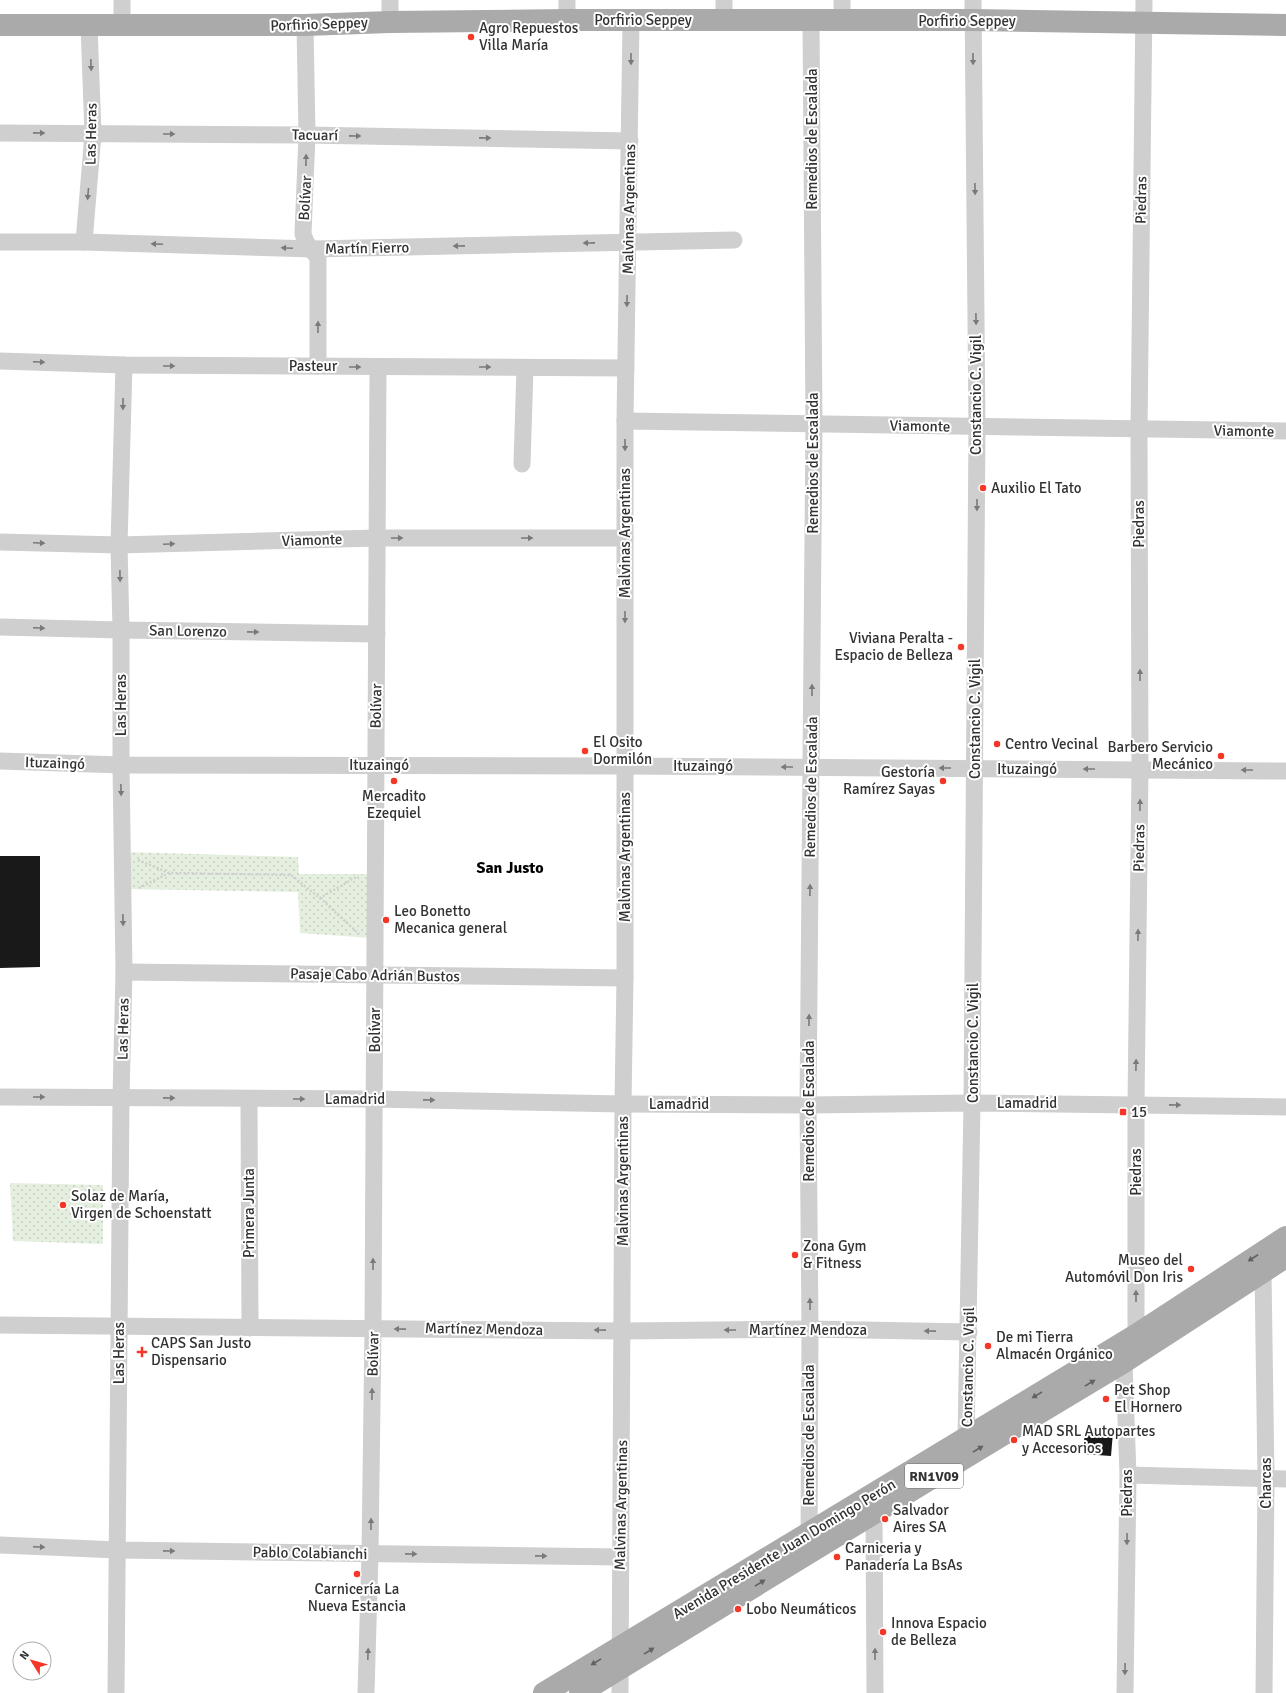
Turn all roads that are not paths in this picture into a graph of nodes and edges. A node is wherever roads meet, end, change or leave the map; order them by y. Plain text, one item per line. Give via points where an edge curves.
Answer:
1 (122, 0) edge
2 (390, 0) edge
3 (1144, 0) edge
4 (567, 10) edge
5 (724, 10) edge
6 (973, 10) edge
7 (842, 11) edge
8 (631, 20) junction
9 (811, 21) junction
10 (390, 22) junction
11 (1144, 24) junction
12 (0, 25) edge
13 (122, 25) junction
14 (305, 25) junction
15 (1286, 25) edge
16 (89, 26) junction
17 (0, 133) edge
18 (93, 134) junction
19 (307, 135) junction
20 (630, 140) junction
21 (734, 240) dead end
22 (0, 242) edge
23 (84, 242) junction
24 (628, 242) junction
25 (313, 249) junction
26 (0, 361) edge
27 (124, 365) junction
28 (318, 366) junction
29 (378, 367) junction
30 (524, 368) junction
31 (626, 368) junction
32 (625, 421) junction
33 (814, 424) junction
34 (977, 427) junction
35 (1139, 430) junction
36 (1286, 431) edge
37 (522, 464) dead end
38 (377, 538) junction
39 (625, 538) junction
40 (0, 542) edge
41 (119, 545) junction
42 (0, 627) edge
43 (121, 630) junction
44 (376, 634) junction
45 (0, 761) edge
46 (121, 765) junction
47 (375, 765) junction
48 (625, 766) junction
49 (812, 767) junction
50 (975, 768) junction
51 (1140, 770) junction
52 (1286, 770) edge
53 (124, 972) junction
54 (375, 975) junction
55 (625, 978) junction
56 (0, 1097) edge
57 (121, 1097) junction
58 (248, 1099) junction
59 (374, 1099) junction
60 (0, 1103) edge
61 (972, 1103) junction
62 (623, 1104) junction
63 (1136, 1104) junction
64 (808, 1105) junction
65 (1286, 1107) edge
66 (1286, 1237) edge
67 (1286, 1257) edge
68 (1263, 1272) junction
69 (0, 1325) edge
70 (119, 1326) junction
71 (250, 1328) junction
72 (373, 1328) junction
73 (810, 1329) junction
74 (623, 1331) junction
75 (969, 1332) junction
76 (1136, 1335) junction
77 (1124, 1362) junction
78 (966, 1438) junction
79 (1128, 1475) junction
80 (1266, 1479) junction
81 (1286, 1479) edge
82 (874, 1513) junction
83 (809, 1543) junction
84 (0, 1545) edge
85 (118, 1550) junction
86 (370, 1554) junction
87 (620, 1557) junction
88 (620, 1648) junction
89 (620, 1669) junction
90 (116, 1693) edge
91 (366, 1693) edge
92 (544, 1693) edge
93 (580, 1693) edge
94 (620, 1693) edge
95 (875, 1693) edge
96 (1125, 1693) edge
97 (1264, 1693) edge

1 - 13 street
2 - 10 street
3 - 11 street, Piedras
4 - 8 main road, Porfirio Seppey
4 - 10 main road, Porfirio Seppey
5 - 8 main road, Porfirio Seppey
5 - 9 main road, Porfirio Seppey
6 - 7 main road, Porfirio Seppey
6 - 11 main road, Porfirio Seppey
6 -> 34 street, Constancio C. Vigil
7 - 9 main road, Porfirio Seppey
8 -> 20 street, Malvinas Argentinas
9 - 33 street, Remedios de Escalada
10 - 14 main road, Porfirio Seppey
11 - 15 main road, Porfirio Seppey
11 - 35 street, Piedras
12 - 16 main road, Porfirio Seppey
13 - 14 main road, Porfirio Seppey
13 - 16 main road, Porfirio Seppey
14 - 19 street, Bolívar
16 -> 18 street, Las Heras
17 -> 18 street, Tacuarí
18 -> 19 street, Tacuarí
18 -> 23 street, Las Heras
19 -> 20 street, Tacuarí
25 -> 19 street, Bolívar via 303,234
20 - 24 street, Malvinas Argentinas
21 - 24 street, Martín Fierro
22 - 23 street, Martín Fierro
25 -> 23 street, Martín Fierro
24 -> 25 street, Martín Fierro
24 -> 31 street, Malvinas Argentinas
28 -> 25 street, Bolívar via 318,258
26 -> 27 street, Pasteur
27 -> 28 street, Pasteur
27 -> 41 street, Las Heras
28 -> 29 street, Pasteur
29 -> 30 street, Pasteur
29 - 38 street, Bolívar
30 - 31 street, Pasteur
30 - 37 street
31 - 32 street, Malvinas Argentinas
32 - 33 street, Viamonte
32 -> 39 street, Malvinas Argentinas
33 - 34 street, Viamonte
49 -> 33 street, Remedios de Escalada
34 - 35 street, Viamonte
34 -> 50 street, Constancio C. Vigil
35 - 36 street, Viamonte
51 -> 35 street, Piedras
38 -> 39 street, Viamonte
41 -> 38 street, Viamonte
38 - 44 street, Bolívar
39 -> 48 street, Malvinas Argentinas
40 -> 41 street, Viamonte
41 -> 43 street, Las Heras
42 -> 43 street, San Lorenzo
43 -> 44 street, San Lorenzo
43 - 46 street, Las Heras
44 - 47 street, Bolívar
45 - 46 street, Ituzaingó
46 - 47 street, Ituzaingó
46 -> 53 street, Las Heras
47 - 48 street, Ituzaingó
47 - 54 street, Bolívar
49 -> 48 street, Ituzaingó
48 - 55 street, Malvinas Argentinas
50 -> 49 street, Ituzaingó
64 -> 49 street, Remedios de Escalada
51 -> 50 street, Ituzaingó
50 - 61 street, Constancio C. Vigil
52 -> 51 street, Ituzaingó
63 -> 51 street, Piedras
53 - 54 street, Pasaje Cabo Adrián Bustos
53 - 57 street, Las Heras
54 - 55 street, Pasaje Cabo Adrián Bustos
54 - 59 street, Bolívar
55 - 62 street, Malvinas Argentinas
56 -> 57 street, Lamadrid
56 - 60 street
57 -> 58 street, Lamadrid
57 - 70 street, Las Heras
58 -> 59 street, Lamadrid
58 - 71 street, Primera Junta
59 -> 62 street, Lamadrid
72 -> 59 street, Bolívar
61 - 63 street, Lamadrid
61 - 64 street, Lamadrid
61 - 75 street, Constancio C. Vigil
62 - 64 street, Lamadrid
62 - 74 street, Malvinas Argentinas
63 -> 65 street, Lamadrid
76 -> 63 street, Piedras
73 -> 64 street, Remedios de Escalada
66 -> 76 main road, Avenida Presidente Juan Domingo Perón / RN1V09
67 - 68 main road, Avenida Presidente Juan Domingo Perón / RN1V09
68 - 77 main road, Avenida Presidente Juan Domingo Perón / RN1V09
68 - 80 street, Charcas
69 - 70 street, Martínez Mendoza
70 - 71 street, Martínez Mendoza
70 - 85 street, Las Heras
71 - 72 street, Martínez Mendoza
74 -> 72 street, Martínez Mendoza
86 -> 72 street, Bolívar
73 -> 74 street, Martínez Mendoza
75 -> 73 street, Martínez Mendoza
73 - 83 street, Remedios de Escalada
74 - 87 street, Malvinas Argentinas
75 - 78 street, Constancio C. Vigil
76 - 77 street, Piedras
76 -> 78 main road, Avenida Presidente Juan Domingo Perón / RN1V09
77 - 79 street, Piedras
82 -> 77 main road, Avenida Presidente Juan Domingo Perón / RN1V09
78 - 83 main road, Avenida Presidente Juan Domingo Perón / RN1V09
79 - 80 street
79 -> 96 street, Piedras
80 - 81 street
80 - 97 street, Charcas
82 - 83 main road, Avenida Presidente Juan Domingo Perón / RN1V09
95 -> 82 street
83 - 88 main road, Avenida Presidente Juan Domingo Perón / RN1V09
89 -> 83 main road, Avenida Presidente Juan Domingo Perón / RN1V09
84 -> 85 street, Pablo Colabianchi
85 -> 86 street, Pablo Colabianchi
85 - 90 street, Las Heras
86 -> 87 street, Pablo Colabianchi
91 -> 86 street, Bolívar
87 - 88 street, Malvinas Argentinas
88 - 89 street, Malvinas Argentinas
88 -> 92 main road, Avenida Presidente Juan Domingo Perón / RN1V09
89 - 93 main road, Avenida Presidente Juan Domingo Perón / RN1V09
89 - 94 street, Malvinas Argentinas

